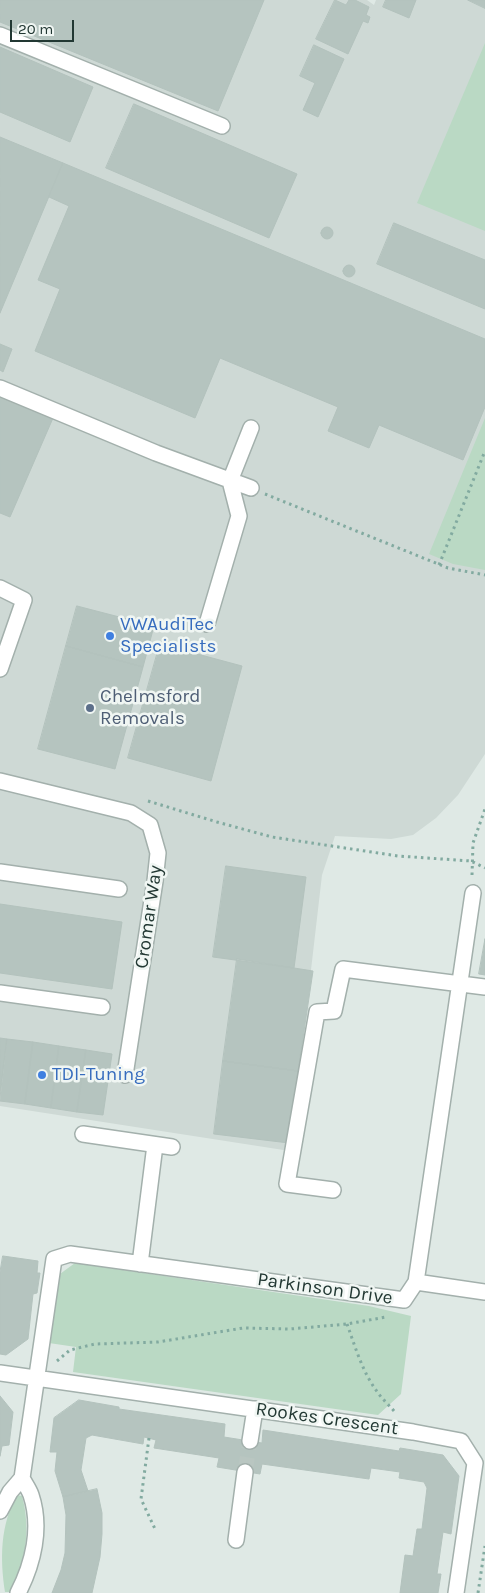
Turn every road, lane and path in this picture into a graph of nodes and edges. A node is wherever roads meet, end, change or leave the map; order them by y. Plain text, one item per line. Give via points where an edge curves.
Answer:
1 (0, 35) edge
2 (222, 126) dead end
3 (0, 388) edge
4 (251, 428) dead end
5 (485, 450) edge
6 (230, 481) junction
7 (251, 488) joint
8 (439, 565) junction
9 (485, 575) edge
10 (2, 589) edge
11 (207, 624) dead end
12 (0, 669) edge
13 (0, 781) edge
14 (139, 798) dead end
15 (485, 809) edge
16 (471, 862) junction
17 (485, 868) edge
18 (0, 872) edge
19 (118, 889) dead end
20 (473, 893) dead end
21 (460, 984) junction
22 (485, 987) edge
23 (0, 993) edge
24 (102, 1007) dead end
25 (125, 1075) dead end
26 (83, 1134) dead end
27 (155, 1145) junction
28 (172, 1148) dead end
29 (333, 1190) dead end
30 (140, 1264) junction
31 (416, 1282) junction
32 (485, 1292) edge
33 (404, 1300) junction
34 (347, 1324) junction
35 (0, 1373) edge
36 (37, 1378) junction
37 (255, 1409) junction
38 (413, 1432) junction
39 (149, 1438) dead end
40 (250, 1441) tunnel mouth
41 (245, 1472) tunnel mouth
42 (22, 1478) junction
43 (0, 1511) edge
44 (155, 1528) dead end
45 (236, 1540) dead end
46 (485, 1546) edge
47 (18, 1593) edge
48 (456, 1593) edge
49 (478, 1593) edge

1 - 2 street
3 - 6 street
4 - 6 street
5 - 8 path
6 - 7 street
6 - 11 street via 240,516
7 - 8 path
8 - 9 path
10 - 12 street via 24,600
13 - 25 street, Cromar Way via 131,813 150,825 158,853
14 - 16 path via 272,837 398,856
15 - 16 path via 473,843
16 - 17 path
18 - 19 street
20 - 21 street, Parkinson Drive
21 - 22 street
21 - 29 street via 343,969 334,1011 317,1012 287,1184
21 - 31 street, Parkinson Drive
23 - 24 street
26 - 27 street
27 - 28 street
27 - 30 street
30 - 33 street, Parkinson Drive
30 - 36 street, Parkinson Drive via 70,1254 54,1260
31 - 32 street
31 - 33 street, Parkinson Drive
33 - 34 path via 389,1316
34 - 36 path via 290,1329 243,1328 158,1342 95,1344 70,1350
34 - 38 path via 377,1392
35 - 36 street, Rookes Crescent
36 - 37 street, Rookes Crescent
36 - 42 street, Parkinson Drive
37 - 38 street, Rookes Crescent
37 - 40 street
38 - 48 street, Rookes Crescent via 461,1441 475,1463
39 - 44 path via 140,1499
41 - 45 street
42 - 43 street, Parkinson Drive
42 - 47 street via 31,1494 36,1518 32,1554
46 - 49 path

